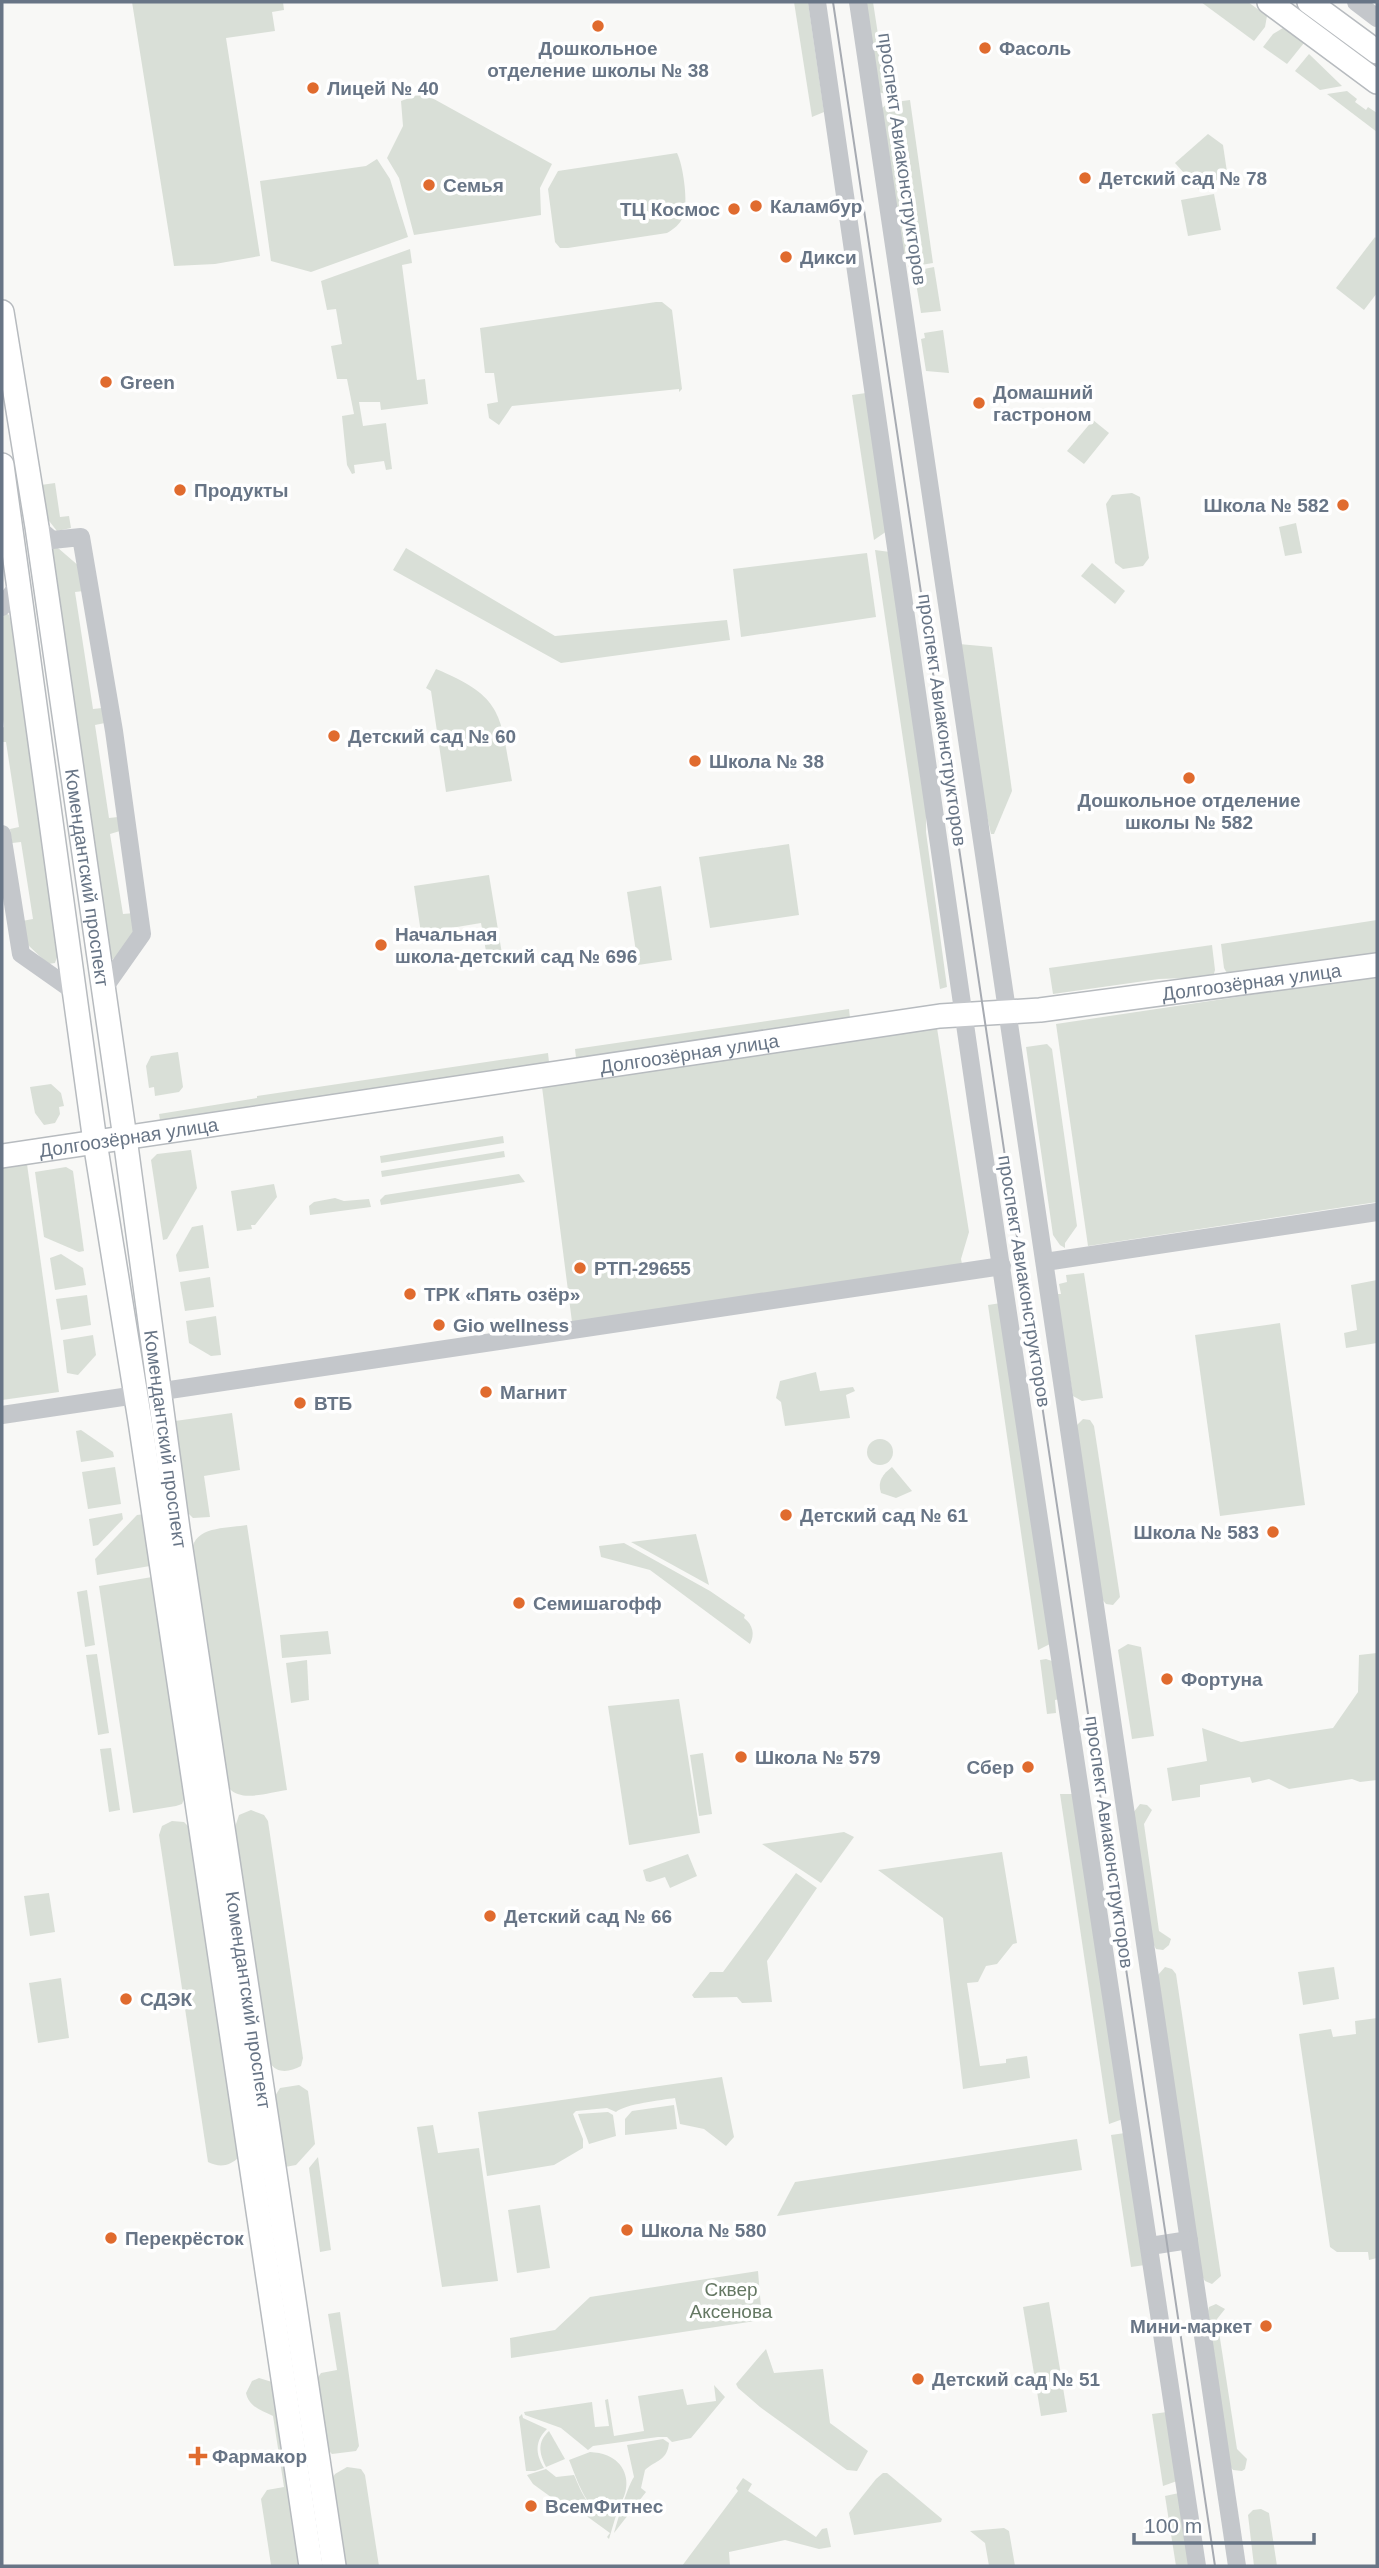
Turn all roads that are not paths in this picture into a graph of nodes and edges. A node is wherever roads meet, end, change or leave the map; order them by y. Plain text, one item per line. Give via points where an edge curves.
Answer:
1 (817, 2) edge
2 (858, 2) edge
3 (1269, 2) edge
4 (1309, 2) edge
5 (1356, 2) edge
6 (1377, 18) edge
7 (1377, 52) edge
8 (1377, 82) edge
9 (2, 312) edge
10 (2, 465) edge
11 (37, 527) junction
12 (19, 584) junction
13 (2, 607) edge
14 (2, 834) edge
15 (1377, 965) edge
16 (104, 988) junction
17 (75, 992) junction
18 (1008, 1013) junction
19 (964, 1015) junction
20 (125, 1138) junction
21 (95, 1142) junction
22 (2, 1156) edge
23 (1377, 1212) edge
24 (1045, 1262) junction
25 (1002, 1266) junction
26 (160, 1392) junction
27 (136, 1396) junction
28 (2, 1415) edge
29 (1189, 2240) junction
30 (1150, 2246) junction
31 (311, 2566) edge
32 (334, 2566) edge
33 (1197, 2566) edge
34 (1237, 2566) edge

1 - 19 street, проспект Авиаконструкторов
2 - 18 street, проспект Авиаконструкторов
3 - 8 main road
4 - 7 main road
5 - 6 street
9 - 11 main road, Комендантский проспект
10 - 12 main road, Комендантский проспект
11 - 16 main road, Комендантский проспект
11 - 16 street via 52,540 81,537 114,732 142,934
12 - 13 street
12 - 17 main road, Комендантский проспект
14 - 17 street via 21,954
15 - 18 main road, Долгоозёрная улица
16 - 20 main road, Комендантский проспект
17 - 21 main road, Комендантский проспект
18 - 19 main road, Долгоозёрная улица
18 - 24 street, проспект Авиаконструкторов
19 - 20 main road, Долгоозёрная улица
19 - 25 street, проспект Авиаконструкторов
20 - 21 main road, Долгоозёрная улица
20 - 26 main road, Комендантский проспект
21 - 22 main road, Долгоозёрная улица
21 - 27 main road, Комендантский проспект
23 - 24 street
24 - 29 street, проспект Авиаконструкторов
25 - 26 street
25 - 30 street, проспект Авиаконструкторов
26 - 27 street
26 - 32 main road, Комендантский проспект
27 - 28 street
27 - 31 main road, Комендантский проспект
29 - 30 street
29 - 34 street, проспект Авиаконструкторов
30 - 33 street, проспект Авиаконструкторов

